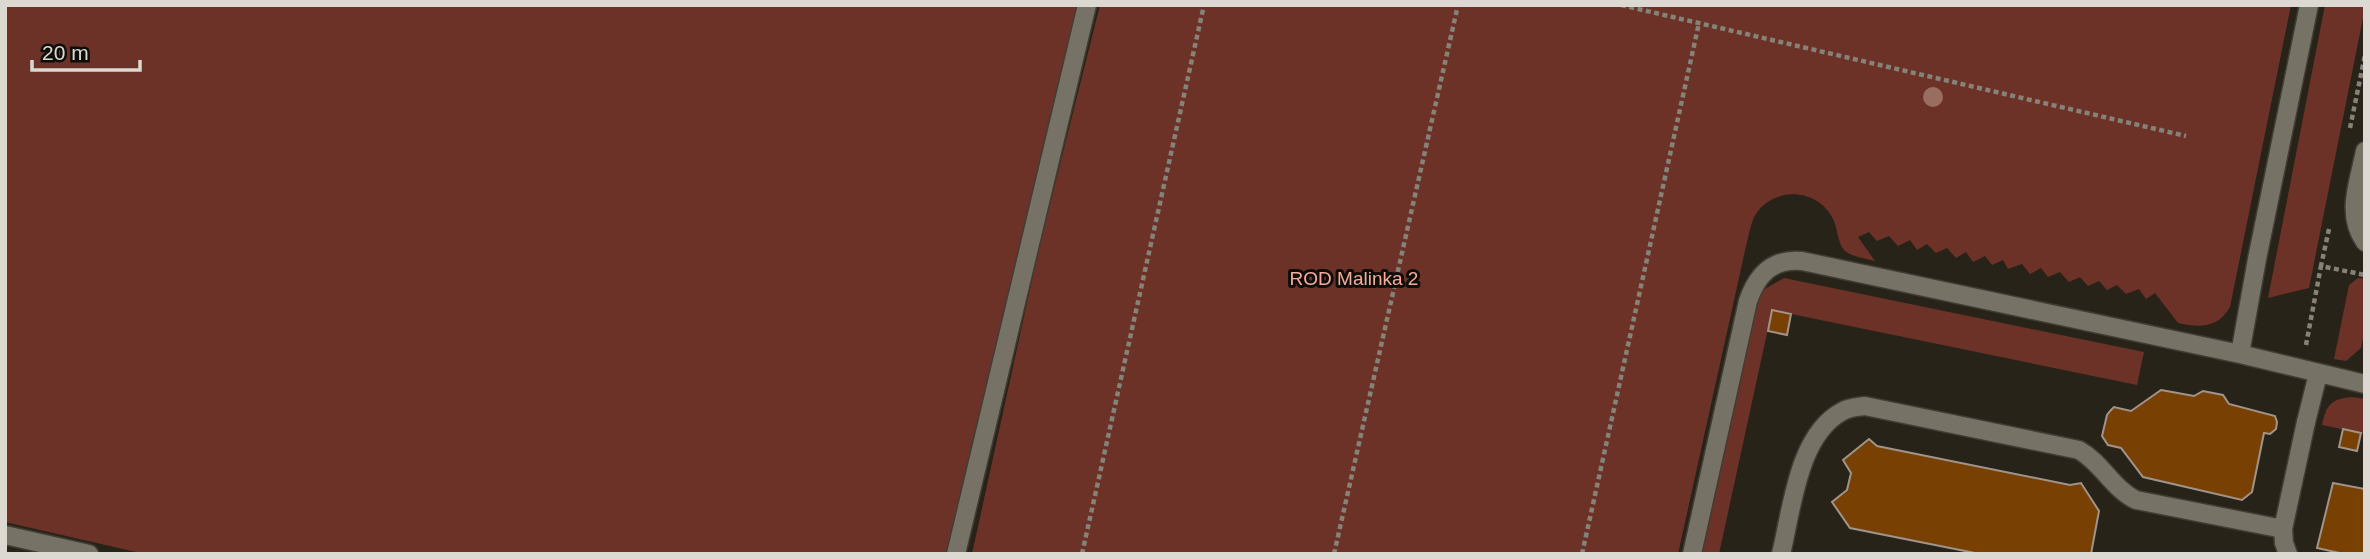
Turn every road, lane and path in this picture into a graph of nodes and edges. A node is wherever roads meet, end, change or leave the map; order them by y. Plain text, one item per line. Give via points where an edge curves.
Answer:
1 (1087, 5) edge
2 (1204, 5) edge
3 (1458, 5) edge
4 (1621, 5) edge
5 (2309, 5) edge
6 (1699, 23) junction
7 (2186, 136) dead end
8 (2365, 151) edge
9 (2365, 242) edge
10 (2321, 267) dead end
11 (2240, 354) junction
12 (2309, 372) junction
13 (2365, 384) edge
14 (2283, 529) junction
15 (5, 535) edge
16 (89, 554) edge
17 (956, 554) edge
18 (1082, 554) edge
19 (1334, 554) edge
20 (1582, 554) edge
21 (1692, 554) edge
22 (1782, 554) edge
23 (2288, 554) edge

1 - 17 street
2 - 18 path
3 - 19 path
4 - 6 path
5 - 11 street
6 - 7 path
6 - 20 path
8 - 9 street via 2354,206 2356,229
10 - 12 path
11 - 12 street
11 - 21 street via 1802,261 1776,263 1761,275 1748,301
12 - 13 street
12 - 14 street via 2306,422
14 - 22 street via 2136,500 2126,496 2079,450 1865,406 1835,416 1813,440 1800,472
14 - 23 street
15 - 16 street

